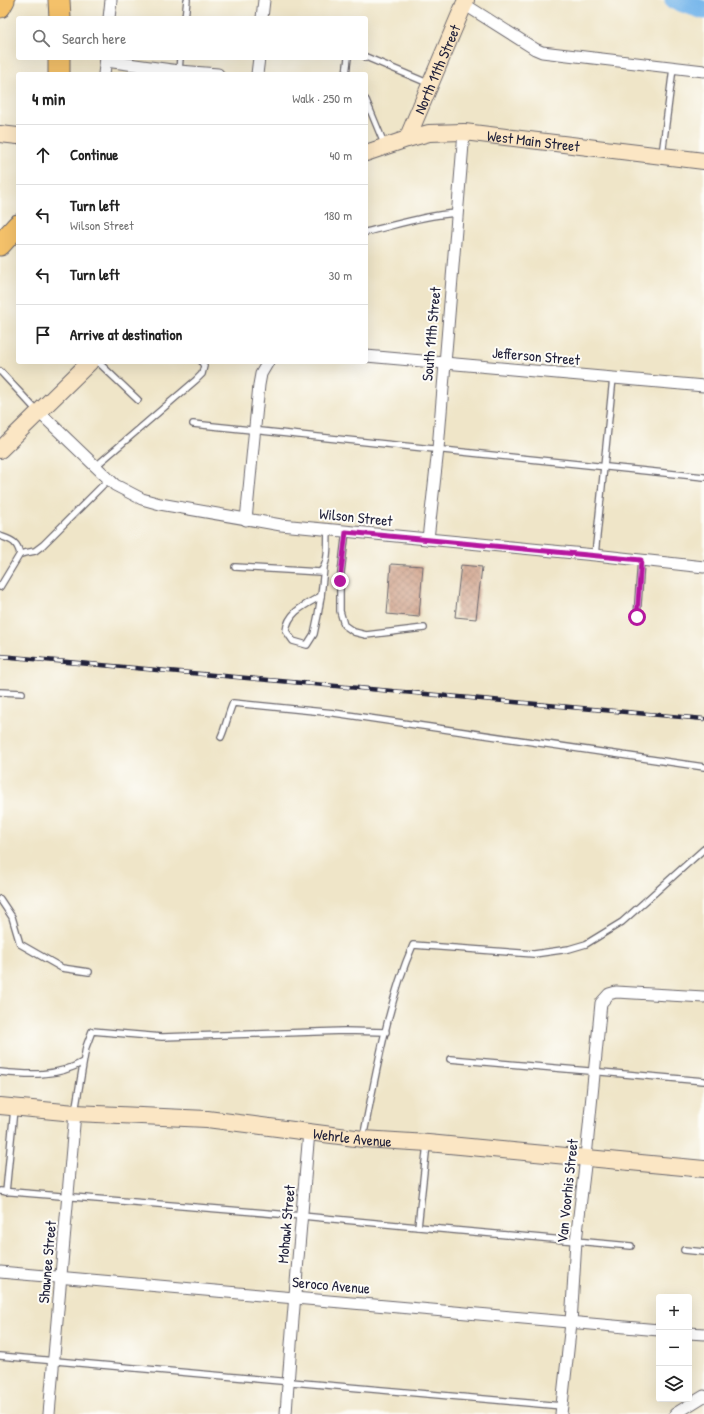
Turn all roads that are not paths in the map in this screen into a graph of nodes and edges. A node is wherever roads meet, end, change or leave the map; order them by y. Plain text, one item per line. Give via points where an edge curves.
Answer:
1 (4, 0) edge
2 (59, 0) edge
3 (111, 0) edge
4 (187, 0) edge
5 (264, 0) edge
6 (465, 2) edge
7 (0, 7) edge
8 (60, 16) edge
9 (110, 16) edge
10 (185, 16) edge
11 (262, 16) edge
12 (368, 57) edge
13 (59, 60) edge
14 (106, 60) edge
15 (112, 60) edge
16 (180, 60) edge
17 (259, 60) edge
18 (348, 60) edge
19 (673, 68) junction
20 (178, 71) junction
21 (704, 71) edge
22 (59, 72) edge
23 (104, 72) edge
24 (191, 72) edge
25 (257, 72) edge
26 (346, 72) edge
27 (430, 84) junction
28 (368, 105) edge
29 (464, 132) junction
30 (0, 134) edge
31 (16, 136) edge
32 (407, 139) junction
33 (385, 147) junction
34 (368, 152) edge
35 (662, 155) junction
36 (704, 161) edge
37 (457, 213) junction
38 (16, 227) edge
39 (368, 231) edge
40 (0, 245) edge
41 (368, 356) edge
42 (88, 364) edge
43 (100, 364) edge
44 (203, 364) edge
45 (267, 364) edge
46 (444, 364) junction
47 (0, 371) edge
48 (613, 378) junction
49 (704, 386) edge
50 (138, 400) dead end
51 (39, 412) junction
52 (193, 424) dead end
53 (254, 430) junction
54 (438, 449) junction
55 (0, 450) edge
56 (96, 466) junction
57 (604, 466) junction
58 (704, 477) edge
59 (109, 479) junction
60 (246, 520) junction
61 (328, 530) junction
62 (346, 532) junction
63 (0, 536) edge
64 (428, 540) junction
65 (20, 554) junction
66 (595, 555) junction
67 (641, 560) junction
68 (235, 567) dead end
69 (704, 567) edge
70 (324, 568) junction
71 (0, 587) edge
72 (321, 596) junction
73 (637, 617) dead end
74 (424, 628) dead end
75 (0, 692) edge
76 (22, 693) dead end
77 (221, 737) dead end
78 (704, 767) edge
79 (704, 848) edge
80 (0, 900) edge
81 (89, 972) dead end
82 (704, 997) edge
83 (386, 1032) junction
84 (450, 1059) dead end
85 (83, 1062) junction
86 (0, 1072) edge
87 (594, 1072) junction
88 (704, 1081) edge
89 (7, 1107) edge
90 (75, 1113) junction
91 (309, 1132) junction
92 (363, 1139) junction
93 (427, 1143) junction
94 (586, 1157) junction
95 (704, 1169) edge
96 (3, 1192) edge
97 (68, 1197) junction
98 (302, 1216) junction
99 (418, 1227) junction
100 (576, 1241) junction
101 (631, 1246) dead end
102 (684, 1250) dead end
103 (704, 1252) edge
104 (0, 1272) edge
105 (61, 1278) junction
106 (294, 1297) junction
107 (571, 1322) junction
108 (656, 1330) edge
109 (692, 1332) edge
110 (704, 1334) edge
111 (0, 1356) edge
112 (53, 1361) junction
113 (288, 1382) junction
114 (704, 1396) edge
115 (561, 1410) edge
116 (49, 1414) edge
117 (286, 1414) edge
118 (675, 1414) edge

1 - 7 highway
2 - 8 highway
3 - 9 street
4 - 10 lane
5 - 11 street
6 - 19 street via 542,52
6 - 27 street, North 11th Street
12 - 27 lane
13 - 22 highway
14 - 23 street
15 - 20 street
16 - 20 lane
17 - 25 street
18 - 26 lane
19 - 21 street
19 - 35 lane
20 - 24 street
27 - 32 street, North 11th Street
28 - 33 lane
29 - 32 street, West Main Street via 429,133
29 - 35 street, West Main Street
29 - 37 street, South 11th Street
30 - 31 street
32 - 33 street, West Main Street
33 - 34 street, West Main Street
35 - 36 street, West Main Street
37 - 39 lane via 412,220
37 - 46 street, South 11th Street
38 - 40 highway
41 - 46 street, Jefferson Street
42 - 51 street
43 - 50 lane
44 - 56 lane via 202,374 196,380
45 - 53 street via 259,385
46 - 48 street, Jefferson Street
46 - 54 street, South 11th Street
47 - 51 lane
48 - 49 street, Jefferson Street
48 - 57 lane
51 - 55 street
51 - 56 street, Wilson Street
52 - 53 lane
53 - 54 lane
53 - 60 street
54 - 57 lane
54 - 64 street, South 11th Street
56 - 59 street, Wilson Street
57 - 58 lane
57 - 66 lane
59 - 60 street, Wilson Street via 115,485 142,499
59 - 65 lane via 43,545 35,551
60 - 61 street, Wilson Street
61 - 62 street, Wilson Street
61 - 70 lane
62 - 64 street, Wilson Street
62 - 74 lane via 340,581 340,611 344,625 354,632 366,634
63 - 65 lane via 18,546
64 - 66 street, Wilson Street
65 - 71 lane
66 - 67 street, Wilson Street
67 - 69 street, Wilson Street
67 - 73 lane
68 - 70 lane via 320,572
70 - 72 lane
72 - 72 lane via 302,606 289,619 286,631 293,641 306,645 314,634
75 - 76 lane
77 - 78 lane via 233,703 334,713
79 - 83 lane via 622,922 586,944 534,954 413,945 395,995
80 - 81 lane via 12,917 20,944 62,968
82 - 87 street, Van Voorhis Street via 628,992 609,994 601,1003
83 - 85 lane via 162,1037 92,1031
83 - 92 lane
84 - 87 lane
85 - 86 lane via 48,1074
85 - 90 lane
87 - 88 lane
87 - 94 street, Van Voorhis Street
89 - 90 street, Wehrle Avenue
89 - 96 lane
90 - 91 street, Wehrle Avenue via 207,1119
90 - 97 street, Shawnee Street
91 - 92 street, Wehrle Avenue
91 - 98 street, Mohawk Street
92 - 93 street, Wehrle Avenue
93 - 94 street, Wehrle Avenue
93 - 99 lane
94 - 95 street, Wehrle Avenue
94 - 100 street, Van Voorhis Street
96 - 97 lane
97 - 98 lane
97 - 105 street, Shawnee Street
98 - 99 lane
98 - 106 street, Mohawk Street
99 - 100 lane
100 - 101 lane
100 - 107 street, Van Voorhis Street
102 - 103 lane
104 - 105 street, Seroco Avenue
105 - 106 street, Seroco Avenue
105 - 112 street, Shawnee Street
106 - 107 street, Seroco Avenue
106 - 113 street, Mohawk Street
107 - 108 street, Seroco Avenue
107 - 115 street, Van Voorhis Street
109 - 110 street
111 - 112 lane
112 - 113 lane
112 - 116 street, Shawnee Street
113 - 115 lane
113 - 117 street, Mohawk Street
114 - 118 street

